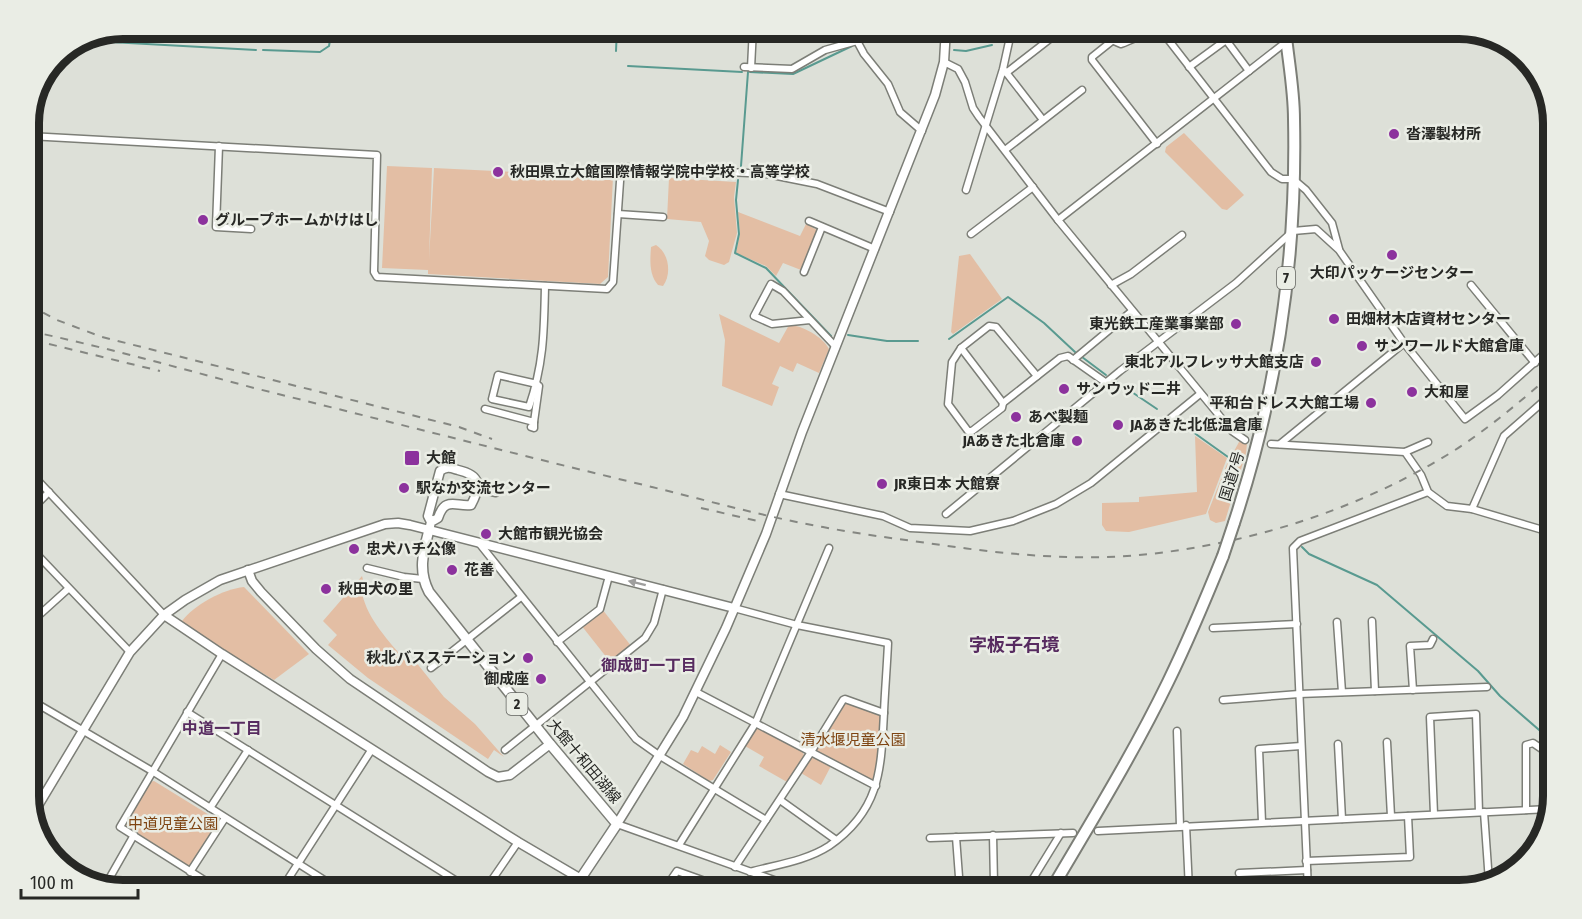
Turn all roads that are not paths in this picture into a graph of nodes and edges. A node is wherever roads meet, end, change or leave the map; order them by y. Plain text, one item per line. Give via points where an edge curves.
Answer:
1 (752, 39) edge
2 (945, 39) edge
3 (1010, 39) edge
4 (1049, 39) edge
5 (1108, 39) edge
6 (1135, 39) edge
7 (1168, 39) edge
8 (857, 40) joint
9 (1112, 41) junction
10 (1286, 41) joint
11 (944, 63) junction
12 (1189, 67) junction
13 (1005, 71) junction
14 (1249, 71) junction
15 (1082, 90) dead end
16 (1214, 100) junction
17 (1043, 120) junction
18 (986, 125) junction
19 (922, 131) junction
20 (39, 137) edge
21 (1157, 144) junction
22 (219, 146) junction
23 (1005, 150) junction
24 (1293, 179) junction
25 (1033, 187) junction
26 (966, 190) dead end
27 (890, 212) junction
28 (618, 214) junction
29 (663, 217) dead end
30 (1058, 220) junction
31 (809, 221) dead end
32 (822, 226) junction
33 (251, 229) dead end
34 (1293, 231) junction
35 (971, 234) dead end
36 (1182, 235) dead end
37 (875, 249) junction
38 (1339, 250) junction
39 (804, 272) dead end
40 (1112, 285) junction
41 (1471, 285) dead end
42 (545, 286) junction
43 (1132, 311) junction
44 (810, 320) junction
45 (1404, 342) junction
46 (1157, 343) junction
47 (836, 347) junction
48 (961, 348) junction
49 (1543, 355) edge
50 (1073, 360) junction
51 (1535, 363) junction
52 (1037, 376) junction
53 (1105, 382) junction
54 (538, 385) junction
55 (1200, 394) junction
56 (1543, 402) edge
57 (1003, 403) junction
58 (485, 409) dead end
59 (1245, 440) dead end
60 (1428, 442) dead end
61 (1271, 444) dead end
62 (1280, 444) junction
63 (1405, 452) junction
64 (39, 482) edge
65 (497, 488) dead end
66 (487, 491) dead end
67 (49, 492) junction
68 (1428, 492) junction
69 (779, 494) junction
70 (39, 502) edge
71 (1472, 509) junction
72 (946, 514) dead end
73 (430, 526) junction
74 (1543, 530) edge
75 (480, 543) junction
76 (829, 548) dead end
77 (39, 557) edge
78 (367, 568) dead end
79 (248, 570) junction
80 (609, 576) junction
81 (423, 579) junction
82 (68, 589) junction
83 (663, 589) junction
84 (521, 597) junction
85 (734, 608) junction
86 (39, 615) edge
87 (164, 615) junction
88 (1372, 621) dead end
89 (1337, 622) dead end
90 (1297, 624) junction
91 (797, 625) junction
92 (1213, 628) dead end
93 (1433, 639) dead end
94 (466, 641) junction
95 (557, 642) junction
96 (130, 652) junction
97 (222, 654) junction
98 (431, 668) dead end
99 (590, 682) junction
100 (1487, 687) dead end
101 (1413, 690) junction
102 (1375, 691) junction
103 (696, 692) junction
104 (1342, 692) junction
105 (1299, 694) junction
106 (1222, 700) dead end
107 (39, 705) edge
108 (187, 712) junction
109 (884, 712) junction
110 (755, 724) junction
111 (535, 726) junction
112 (82, 730) junction
113 (1177, 731) dead end
114 (1387, 742) dead end
115 (550, 744) junction
116 (1338, 744) dead end
117 (1301, 746) junction
118 (372, 749) junction
119 (248, 750) junction
120 (505, 750) dead end
121 (1543, 750) edge
122 (812, 752) junction
123 (660, 756) junction
124 (152, 771) junction
125 (876, 786) junction
126 (713, 789) junction
127 (780, 800) junction
128 (39, 803) edge
129 (337, 805) junction
130 (210, 808) junction
131 (1542, 809) edge
132 (1526, 810) junction
133 (1482, 812) junction
134 (1434, 814) junction
135 (1391, 816) junction
136 (1408, 816) junction
137 (225, 818) junction
138 (1342, 819) junction
139 (766, 820) junction
140 (1304, 821) junction
141 (1262, 822) junction
142 (617, 824) junction
143 (1183, 826) junction
144 (1098, 831) dead end
145 (1073, 832) dead end
146 (1061, 833) junction
147 (134, 836) junction
148 (993, 836) junction
149 (956, 837) junction
150 (930, 838) dead end
151 (836, 840) junction
152 (518, 842) junction
153 (679, 846) junction
154 (1306, 861) junction
155 (298, 864) junction
156 (735, 867) junction
157 (1307, 870) junction
158 (190, 872) junction
159 (750, 872) junction
160 (1239, 873) dead end
161 (1488, 875) edge
162 (109, 879) edge
163 (581, 879) joint
164 (203, 880) edge
165 (288, 880) edge
166 (323, 880) edge
167 (454, 880) edge
168 (492, 880) edge
169 (671, 880) edge
170 (698, 880) edge
171 (772, 880) edge
172 (959, 880) edge
173 (994, 880) edge
174 (1033, 880) edge
175 (1057, 880) edge
176 (1188, 880) edge
177 (1307, 880) edge

1 - 8 street via 748,67 792,69 825,50
2 - 11 street
3 - 13 street
4 - 13 street
5 - 9 street
6 - 9 street via 1121,44
7 - 12 street
8 - 19 street via 888,84 900,112
9 - 21 street via 1092,60
10 - 14 street
10 - 24 highway, 国道7号 / 7 via 1294,119
11 - 18 street via 958,69 973,108
11 - 19 street
12 - 14 street via 1226,40
12 - 16 street
13 - 17 street
13 - 18 street
14 - 16 street
15 - 17 street
16 - 21 street
16 - 24 street via 1271,172
17 - 23 street
18 - 23 street
18 - 26 street
19 - 27 street
20 - 22 street
21 - 30 street
22 - 33 street via 216,227
22 - 42 street via 377,155 376,277
23 - 25 street
24 - 34 highway, 国道7号 / 7
24 - 38 street via 1332,223
25 - 30 street
25 - 35 street
27 - 28 street via 817,184 767,174 621,167
27 - 37 street
28 - 29 street
28 - 42 street via 613,282 607,289
30 - 40 street
31 - 32 street
32 - 37 street
32 - 39 street
34 - 38 street via 1316,229
34 - 46 street via 1236,283
34 - 175 highway, 国道7号 / 7, bridge via 1268,401 1223,555 1168,682
36 - 40 street
37 - 47 street
38 - 45 street
40 - 43 street
41 - 51 street
42 - 54 street via 543,358
43 - 46 street
43 - 50 street
44 - 44 street via 771,284 754,316 772,324
44 - 47 street
45 - 51 street via 1465,419
45 - 62 street
46 - 53 street
46 - 55 street
47 - 69 street
48 - 52 street via 993,325
48 - 57 street
48 - 57 street via 952,362 950,409 972,431 1002,408
49 - 51 street
50 - 52 street via 1068,356 1060,358
50 - 53 street
52 - 57 street
53 - 72 street
54 - 54 street via 498,375 492,399 529,407
54 - 58 street via 533,425
55 - 59 street
55 - 69 street via 1090,483 1056,504 1013,521 970,531 910,528 883,516
56 - 71 street via 1504,436
60 - 63 street
61 - 62 street
62 - 63 street
63 - 68 street
64 - 67 street
65 - 66 street via 496,494
67 - 70 street
67 - 87 street
68 - 71 street via 1447,506
68 - 90 street via 1300,541 1293,548
69 - 85 street
71 - 74 street
73 - 73 street via 428,516 440,471 448,467 475,476 478,484 471,505 446,505
73 - 75 street
73 - 79 street via 385,524
73 - 81 main road via 422,562
75 - 80 street
75 - 84 street
76 - 91 street
77 - 82 street
78 - 81 street
79 - 87 street via 203,589
79 - 115 street via 261,592 333,665 488,772 498,777 510,775
83 -> 80 street
80 - 95 street via 600,609
81 - 94 main road, 大館十和田湖線 / 2 via 433,599
82 - 86 street
82 - 96 street
83 - 85 street
83 - 99 street via 650,632
84 - 94 street
84 - 95 street
85 - 91 street
85 - 103 street
87 - 96 street
87 - 97 street
88 - 102 street
89 - 104 street
90 - 92 street
90 - 105 street
91 - 109 street via 888,643
91 - 110 street
93 - 101 street via 1430,645 1410,646
94 - 98 street
94 - 111 main road, 大館十和田湖線 / 2
95 - 99 street
96 - 112 street
97 - 108 street
97 - 118 street
99 - 111 street
99 - 123 street via 636,739
100 - 101 street
101 - 102 street
102 - 104 street
103 - 110 street
103 - 123 street
104 - 105 street
105 - 106 street
105 - 117 street
107 - 112 street
108 - 119 street
108 - 124 street
109 - 122 street via 843,700
109 - 125 street
110 - 122 street
110 - 126 street
111 - 115 main road, 大館十和田湖線 / 2
111 - 120 street
112 - 124 street
112 - 128 street
113 - 143 street
114 - 135 street
115 - 142 main road, 大館十和田湖線 / 2
116 - 138 street
117 - 140 street
117 - 141 street via 1259,749
118 - 129 street
118 - 152 street
119 - 129 street
119 - 130 street
121 - 132 street via 1533,743 1526,745
122 - 125 street
122 - 127 street
123 - 126 street
123 - 142 street
124 - 130 street
124 - 147 street via 120,827
125 - 151 street via 867,808
126 - 139 street
126 - 153 street
127 - 139 street
127 - 151 street
129 - 155 street
129 - 167 street
130 - 137 street
131 - 132 street
132 - 133 street
133 - 134 street
133 - 134 street via 1476,714 1430,717
133 - 161 street
134 - 136 street
135 - 136 street
135 - 138 street
136 - 154 street via 1410,857
137 - 155 street
137 - 158 street
138 - 140 street
139 - 156 street
140 - 141 street
140 - 154 street
141 - 143 street
142 - 153 street
142 - 163 main road, 大館十和田湖線
143 - 144 street
143 - 176 street
145 - 146 street
146 - 148 street
146 - 174 street
147 - 158 street
147 - 162 street
148 - 149 street
148 - 173 street
149 - 150 street
149 - 172 street
151 - 159 street via 799,859
152 - 163 street
152 - 168 street
153 - 156 street
154 - 157 street
155 - 165 street
155 - 166 street
156 - 159 street
157 - 160 street
157 - 177 street
158 - 164 street
159 - 171 street
169 - 170 street via 677,871

